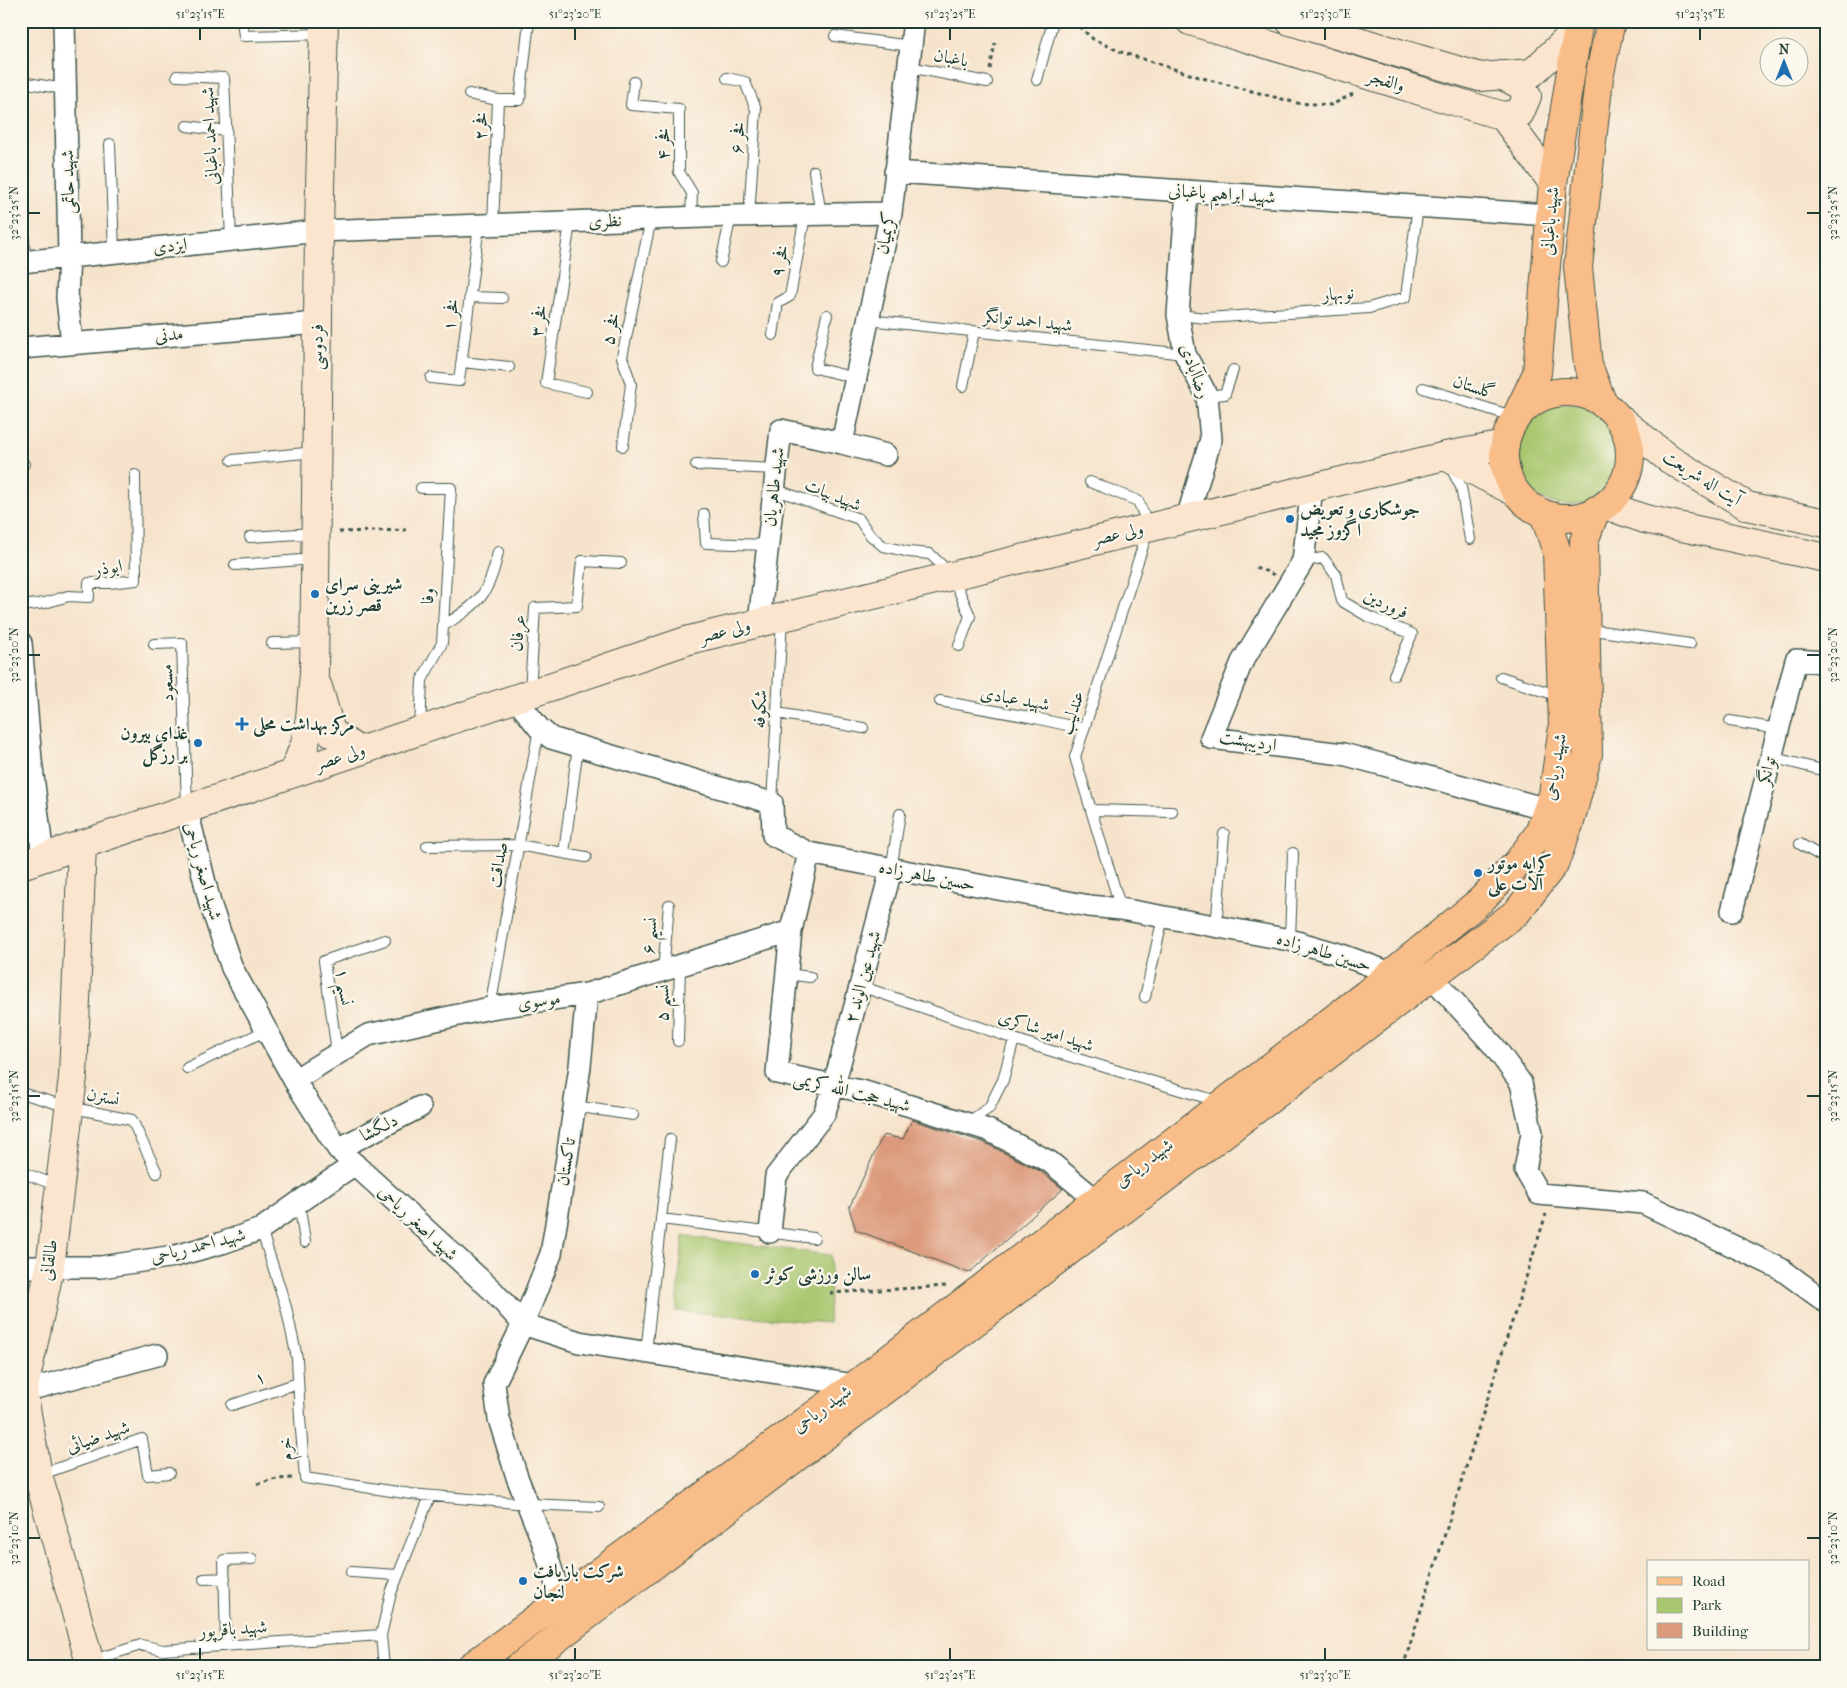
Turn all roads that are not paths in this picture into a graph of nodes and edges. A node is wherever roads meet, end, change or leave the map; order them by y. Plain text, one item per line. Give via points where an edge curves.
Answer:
1 (64, 21) edge
2 (242, 21) edge
3 (529, 21) edge
4 (914, 21) edge
5 (1053, 21) edge
6 (1190, 21) edge
7 (1290, 21) edge
8 (1610, 21) edge
9 (1578, 26) edge
10 (324, 27) edge
11 (835, 36) dead end
12 (910, 57) junction
13 (1502, 75) junction
14 (177, 76) dead end
15 (727, 78) dead end
16 (1037, 80) dead end
17 (21, 82) edge
18 (634, 82) dead end
19 (987, 82) road end
20 (65, 89) junction
21 (469, 94) dead end
22 (498, 100) junction
23 (1503, 116) junction
24 (187, 126) dead end
25 (226, 131) junction
26 (110, 144) dead end
27 (814, 171) dead end
28 (895, 172) junction
29 (21, 176) edge
30 (1553, 183) junction
31 (1187, 191) junction
32 (1418, 206) junction
33 (891, 213) junction
34 (813, 215) junction
35 (1550, 215) junction
36 (740, 216) junction
37 (691, 218) junction
38 (651, 219) junction
39 (570, 223) junction
40 (486, 225) junction
41 (318, 231) junction
42 (231, 240) junction
43 (114, 252) junction
44 (69, 256) junction
45 (23, 262) edge
46 (721, 262) dead end
47 (470, 297) junction
48 (502, 298) dead end
49 (827, 314) dead end
50 (1178, 315) junction
51 (868, 320) junction
52 (318, 323) junction
53 (974, 331) junction
54 (773, 335) dead end
55 (72, 343) junction
56 (21, 348) edge
57 (1185, 354) junction
58 (462, 362) junction
59 (509, 367) dead end
60 (1233, 370) dead end
61 (431, 378) dead end
62 (856, 378) junction
63 (963, 386) dead end
64 (1423, 388) dead end
65 (587, 392) dead end
66 (1207, 396) junction
67 (1610, 411) junction
68 (1516, 417) junction
69 (842, 443) junction
70 (1505, 445) junction
71 (623, 446) dead end
72 (316, 452) junction
73 (886, 455) dead end
74 (1445, 456) junction
75 (232, 460) dead end
76 (696, 465) dead end
77 (135, 475) dead end
78 (775, 479) junction
79 (1090, 482) dead end
80 (421, 488) dead end
81 (1312, 488) junction
82 (1515, 492) junction
83 (1601, 508) junction
84 (704, 514) dead end
85 (1544, 514) junction
86 (1187, 518) junction
87 (1826, 523) edge
88 (1149, 527) junction
89 (250, 536) dead end
90 (1470, 539) dead end
91 (768, 545) junction
92 (316, 546) junction
93 (498, 552) dead end
94 (1826, 558) edge
95 (1302, 561) junction
96 (621, 563) dead end
97 (235, 564) dead end
98 (952, 575) junction
99 (21, 606) edge
100 (770, 620) junction
101 (443, 626) junction
102 (1585, 628) junction
103 (315, 642) junction
104 (21, 643) edge
105 (272, 643) dead end
106 (154, 644) dead end
107 (1690, 644) dead end
108 (959, 646) dead end
109 (1826, 662) edge
110 (314, 673) junction
111 (1394, 675) dead end
112 (1501, 678) dead end
113 (23, 692) edge
114 (523, 696) junction
115 (1563, 698) junction
116 (940, 701) dead end
117 (776, 713) junction
118 (1730, 721) dead end
119 (539, 728) junction
120 (863, 728) dead end
121 (1084, 729) junction
122 (1778, 729) junction
123 (420, 731) junction
124 (578, 746) junction
125 (359, 751) junction
126 (1771, 757) junction
127 (26, 760) edge
128 (1826, 771) edge
129 (293, 773) junction
130 (772, 803) junction
131 (187, 810) junction
132 (1091, 810) junction
133 (1547, 810) junction
134 (1172, 812) dead end
135 (900, 814) dead end
136 (1224, 834) dead end
137 (82, 844) junction
138 (1800, 844) dead end
139 (518, 845) junction
140 (427, 846) dead end
141 (564, 853) junction
142 (809, 853) junction
143 (1293, 853) dead end
144 (586, 857) dead end
145 (1826, 858) edge
146 (32, 861) edge
147 (891, 870) junction
148 (669, 905) dead end
149 (1121, 909) junction
150 (1732, 911) dead end
151 (1163, 917) junction
152 (1216, 926) junction
153 (791, 931) junction
154 (386, 940) dead end
155 (1290, 940) junction
156 (672, 968) junction
157 (1391, 973) junction
158 (786, 974) junction
159 (1431, 976) junction
160 (810, 977) dead end
161 (860, 986) junction
162 (587, 994) junction
163 (1146, 998) dead end
164 (490, 1008) junction
165 (267, 1030) junction
166 (1014, 1039) junction
167 (678, 1041) dead end
168 (337, 1052) junction
169 (186, 1068) dead end
170 (294, 1080) junction
171 (834, 1085) junction
172 (21, 1092) edge
173 (1223, 1103) junction
174 (420, 1106) dead end
175 (574, 1106) junction
176 (69, 1107) junction
177 (633, 1115) dead end
178 (966, 1123) junction
179 (670, 1139) dead end
180 (338, 1148) junction
181 (355, 1164) junction
182 (21, 1172) edge
183 (157, 1173) dead end
184 (59, 1186) junction
185 (1096, 1200) junction
186 (298, 1202) junction
187 (661, 1219) junction
188 (261, 1229) junction
189 (770, 1232) junction
190 (814, 1238) dead end
191 (305, 1242) dead end
192 (21, 1267) edge
193 (50, 1267) junction
194 (1826, 1302) edge
195 (523, 1324) junction
196 (646, 1352) junction
197 (157, 1355) dead end
198 (298, 1383) junction
199 (855, 1385) junction
200 (22, 1392) edge
201 (232, 1405) dead end
202 (169, 1473) dead end
203 (38, 1475) junction
204 (430, 1496) junction
205 (527, 1504) junction
206 (599, 1507) dead end
207 (252, 1559) dead end
208 (351, 1572) dead end
209 (398, 1575) junction
210 (225, 1578) junction
211 (204, 1579) dead end
212 (561, 1600) junction
213 (381, 1635) junction
214 (226, 1645) junction
215 (91, 1664) edge
216 (384, 1667) edge
217 (470, 1667) edge
218 (519, 1667) edge

1 - 20 street, شهید حاتمی
2 - 10 lane via 244,36
3 - 22 lane, فخر۲ via 520,100
4 - 12 street, کریمیان
5 - 16 lane
6 - 23 street, والفجر
7 - 13 street, والفجر via 1480,77
8 - 67 main road, شهید باغبانی via 1599,78 1578,267 1588,365
9 - 13 street, والفجر via 1532,73
9 - 30 main road, شهید باغبانی
10 - 41 street, فردوسی
11 - 12 lane, باغبان
12 - 19 lane, باغبان
12 - 28 street, کریمیان
13 - 23 street via 1521,86 1527,96 1520,113
14 - 25 lane, شهید احمد باغبانی via 224,78
15 - 36 lane, فخر ۶ via 745,82 756,109
17 - 20 lane
18 - 37 lane, فخر ۴ via 630,105 679,109 679,172 692,193
20 - 44 street, شهید حاتمی
21 - 22 lane
22 - 40 lane, فخر۲
23 - 30 street
24 - 25 lane
25 - 42 lane, شهید احمد باغبانی
26 - 43 lane
27 - 34 lane
28 - 31 street, شهید ابراهیم باغبانی
28 - 33 street, کریمیان
29 - 45 lane
30 - 35 main road, شهید باغبانی
31 - 32 street, شهید ابراهیم باغبانی
31 - 50 street, رضاآبادی
32 - 35 street, شهید ابراهیم باغبانی
32 - 50 lane, نوبهار via 1406,297 1369,308 1206,318
33 - 34 street, نظری
33 - 51 street, کریمیان
34 - 36 street, نظری
34 - 54 lane, فخر ۹ via 790,296 778,303
35 - 68 main road, شهید باغبانی via 1537,373
36 - 37 street, نظری
36 - 46 lane
37 - 38 street, نظری
38 - 39 street, نظری
38 - 71 lane, فخر ۵ via 622,357 630,384
39 - 40 street, نظری
39 - 65 lane, فخر ۳ via 546,383
40 - 41 street, نظری
40 - 47 lane, فخر ۱
41 - 42 street, ایزدی
41 - 52 street, فردوسی
42 - 43 street, ایزدی
43 - 44 street, ایزدی
44 - 45 street, ایزدی
44 - 55 street, شهید حاتمی
47 - 48 lane
47 - 58 lane, فخر ۱
49 - 62 lane via 815,368
50 - 57 street, رضاآبادی
51 - 53 lane, شهید احمد توانگر
51 - 62 street, کریمیان
52 - 55 street, مدنی
52 - 72 street, فردوسی
53 - 57 lane, شهید احمد توانگر
53 - 63 lane
55 - 56 street, مدنی
57 - 66 street, رضاآبادی
58 - 59 lane
58 - 61 lane, فخر ۱ via 459,381
60 - 66 lane via 1225,394
62 - 69 street, کریمیان
64 - 68 lane, گلستان
66 - 86 street, رضاآبادی via 1211,439
67 - 68 main road via 1586,395 1566,392 1547,395
67 - 83 main road via 1626,434 1630,454 1627,473 1619,491
67 - 87 street, آیت اله شریعت via 1668,459 1747,506
68 - 70 main road
69 - 73 street, شهید طاهریان
69 - 78 street, شهید طاهریان via 781,430
70 - 74 street, ولی عصر
70 - 82 main road via 1506,474
72 - 75 lane
72 - 92 street, فردوسی
74 - 81 street, ولی عصر
74 - 82 street
74 - 90 lane via 1461,487
76 - 78 lane, شهید بیات
77 - 99 lane, ابوذر via 136,580 89,583 89,597 68,596
78 - 91 street, شهید طاهریان
78 - 98 lane, شهید بیات via 859,519 883,546 930,554
79 - 88 lane via 1138,501
80 - 101 lane, وفا via 451,488
81 - 86 street, ولی عصر
81 - 95 street, اردیبهشت
82 - 85 main road
83 - 85 main road via 1580,516 1562,518
83 - 94 street, آیت اله شریعت
83 - 102 main road, شهید ریاحی via 1584,541
84 - 91 lane via 706,543
85 - 115 main road, شهید ریاحی via 1557,552
86 - 88 street, ولی عصر
88 - 98 street, ولی عصر
88 - 121 lane, عندلیب
89 - 92 lane
91 - 100 street, شهید طاهریان
92 - 97 lane
92 - 103 street, فردوسی
93 - 101 lane via 486,592 469,609
95 - 111 lane, فروردین via 1322,558 1336,575 1342,601 1369,617 1412,634
95 - 133 street, اردیبهشت via 1242,662 1211,738 1343,754
96 - 114 lane, عرفان via 582,561 577,606 535,608
98 - 100 street, ولی عصر
98 - 108 lane via 970,616
100 - 114 street, ولی عصر via 688,640
100 - 117 lane, شکوفه
101 - 123 lane, وفا via 442,643 422,680
102 - 107 lane
102 - 159 main road, شهید ریاحی via 1588,754 1570,822 1554,864 1517,912
103 - 105 lane
103 - 110 street, فردوسی
104 - 113 street
106 - 131 lane, مسعود via 182,643
109 - 122 street, توانگر via 1796,660
110 - 125 street, فردوسی via 332,732
110 - 129 street, فردوسی via 305,744
112 - 115 lane
113 - 127 street
114 - 119 street
114 - 123 street, ولی عصر
115 - 133 main road, شهید ریاحی via 1563,727 1553,794
116 - 121 lane, شهید عبادی
117 - 120 lane
117 - 130 lane, شکوفه
118 - 122 lane
119 - 124 street via 551,738
119 - 139 lane, صداقت
121 - 132 lane, عندلیب via 1075,757
122 - 126 street, توانگر
123 - 125 street, ولی عصر
124 - 130 street
124 - 141 lane
125 - 129 street, ولی عصر
126 - 128 lane
126 - 150 street, توانگر
127 - 146 street
129 - 131 street, ولی عصر
130 - 142 street, حسین طاهر زاده via 773,835
131 - 137 street, ولی عصر
131 - 165 street, شهید اصغر ریاحی via 210,903 232,968
132 - 134 lane
132 - 149 lane, عندلیب
133 - 157 main road, شهید ریاحی via 1539,833 1518,862 1480,901
135 - 147 lane
136 - 152 lane
137 - 146 street, ولی عصر
137 - 176 street, طالقانی via 73,1077
138 - 145 lane
139 - 140 lane
139 - 141 lane
139 - 164 lane, صداقت
141 - 144 lane
142 - 147 street, حسین طاهر زاده
142 - 153 street, شهید حجت الله کریمی
143 - 155 lane
147 - 149 street, حسین طاهر زاده
147 - 161 street, شهید عین الوند ۲
148 - 156 lane, نسیم ۶
149 - 151 street, حسین طاهر زاده
151 - 152 street, حسین طاهر زاده
151 - 163 lane
152 - 155 street, حسین طاهر زاده
153 - 156 street, موسوی
153 - 158 street, شهید حجت الله کریمی
154 - 168 lane, نسیم ۱ via 324,961
155 - 157 street, حسین طاهر زاده
156 - 162 street, موسوی
156 - 167 lane, نسیم ۵
157 - 173 main road, شهید ریاحی
158 - 160 lane
158 - 171 street, شهید حجت الله کریمی via 776,1073
159 - 194 street via 1494,1046 1521,1083 1532,1133 1525,1170 1539,1194 1643,1203 1781,1269
159 - 218 main road, شهید ریاحی
161 - 166 lane, شهید امیر شاکری
161 - 171 street, شهید عین الوند ۲
162 - 164 street, موسوی
162 - 175 street, تاکستان
164 - 168 street, موسوی via 368,1035
165 - 169 lane
165 - 170 street, شهید اصغر ریاحی
166 - 173 lane, شهید امیر شاکری
166 - 178 lane via 1003,1080 989,1108
168 - 170 street, موسوی
170 - 180 street, شهید اصغر ریاحی
171 - 178 street, شهید حجت الله کریمی
171 - 189 street, شهید عین الوند ۲ via 824,1114 776,1176
172 - 176 lane
173 - 185 main road, شهید ریاحی
174 - 180 street, دلگشا
175 - 177 lane
175 - 195 street, تاکستان via 551,1254
176 - 183 lane, نسترن via 132,1120
176 - 184 street, طالقانی
178 - 185 street, شهید حجت الله کریمی via 988,1130 1050,1162
179 - 187 lane
180 - 181 street, شهید اصغر ریاحی
181 - 186 street, شهید احمد ریاحی
181 - 195 street, شهید اصغر ریاحی via 493,1291
182 - 184 lane
184 - 193 street, طالقانی
185 - 199 main road, شهید ریاحی
186 - 188 street, شهید احمد ریاحی
186 - 191 lane
187 - 189 lane
187 - 196 lane
188 - 193 street, شهید احمد ریاحی via 175,1256 101,1267
188 - 198 lane, خرم via 286,1307 298,1358
189 - 190 lane
192 - 193 street, شهید احمد ریاحی
193 - 200 street, طالقانی
195 - 196 street, شهید اصغر ریاحی via 579,1342
195 - 205 street, تاکستان via 494,1384 499,1419
196 - 199 street, شهید اصغر ریاحی
197 - 200 street
198 - 201 lane, ۱
198 - 204 lane, خرم via 305,1478
199 - 212 main road, شهید ریاحی
200 - 203 street, طالقانی
202 - 203 lane, شهید ضیائی via 148,1475 142,1439
203 - 215 street, طالقانی
204 - 205 lane, خرم
204 - 209 lane
205 - 206 lane, خرم
205 - 212 street, تاکستان
207 - 210 lane via 224,1560
208 - 209 lane
209 - 213 lane
210 - 211 lane
210 - 214 lane
212 - 217 main road, شهید ریاحی
213 - 214 lane, شهید باقرپور
213 - 216 lane
214 - 215 lane, شهید باقرپور via 162,1650 141,1645

